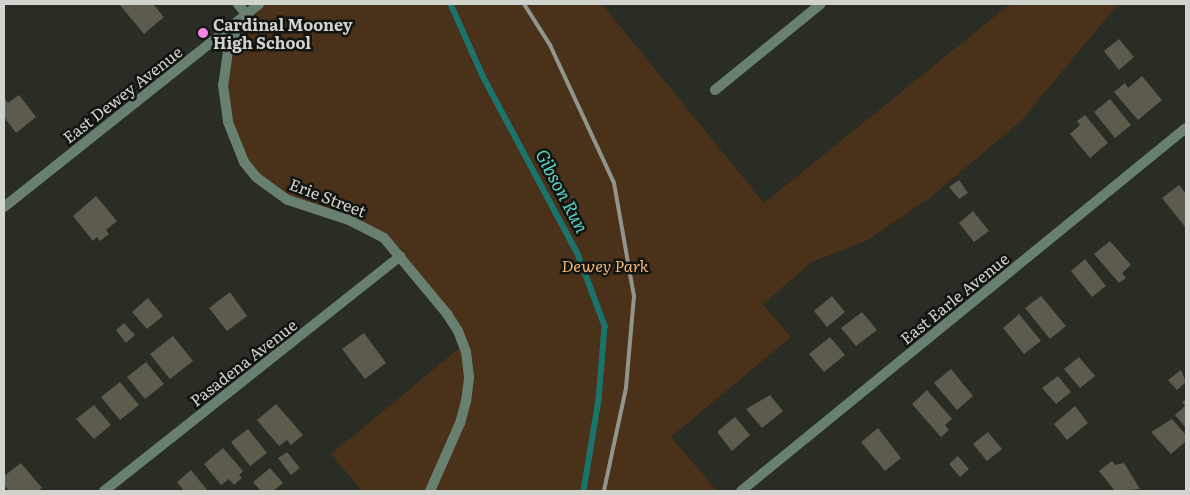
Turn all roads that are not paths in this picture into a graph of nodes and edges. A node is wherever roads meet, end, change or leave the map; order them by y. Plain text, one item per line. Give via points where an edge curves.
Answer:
1 (238, 4) edge
2 (259, 4) edge
3 (821, 4) edge
4 (246, 14) junction
5 (715, 90) dead end
6 (1186, 128) edge
7 (4, 207) edge
8 (400, 256) junction
9 (104, 491) edge
10 (430, 491) edge
11 (742, 491) edge

1 - 4 street
2 - 4 street, East Dewey Avenue
3 - 5 street
4 - 7 street, East Dewey Avenue
4 - 8 street, Erie Street via 228,51 223,85 228,122 244,162 256,177 288,200 364,225 384,238
6 - 11 street, East Earle Avenue
8 - 9 street, Pasadena Avenue
8 - 10 street, Erie Street via 448,314 466,352 469,378 460,423

